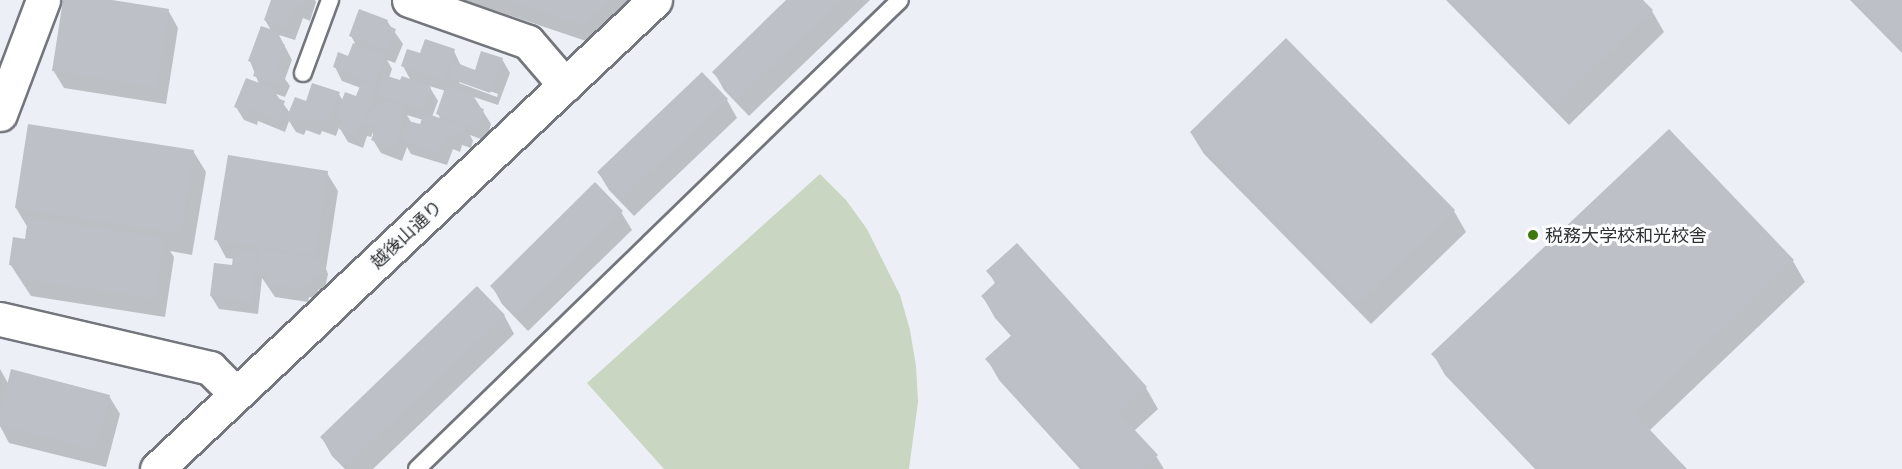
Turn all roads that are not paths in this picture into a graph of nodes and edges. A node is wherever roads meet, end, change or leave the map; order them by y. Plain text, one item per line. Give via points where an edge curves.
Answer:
1 (43, 0) edge
2 (330, 0) edge
3 (410, 0) edge
4 (655, 0) edge
5 (900, 0) edge
6 (303, 73) dead end
7 (565, 85) junction
8 (0, 114) edge
9 (0, 319) edge
10 (236, 394) junction
11 (157, 469) edge
12 (417, 469) edge

1 - 8 street
2 - 6 lane
3 - 7 street via 528,42
4 - 7 street, 越後山通り
5 - 12 lane
7 - 10 street, 越後山通り
9 - 10 street via 210,368
10 - 11 street, 越後山通り

